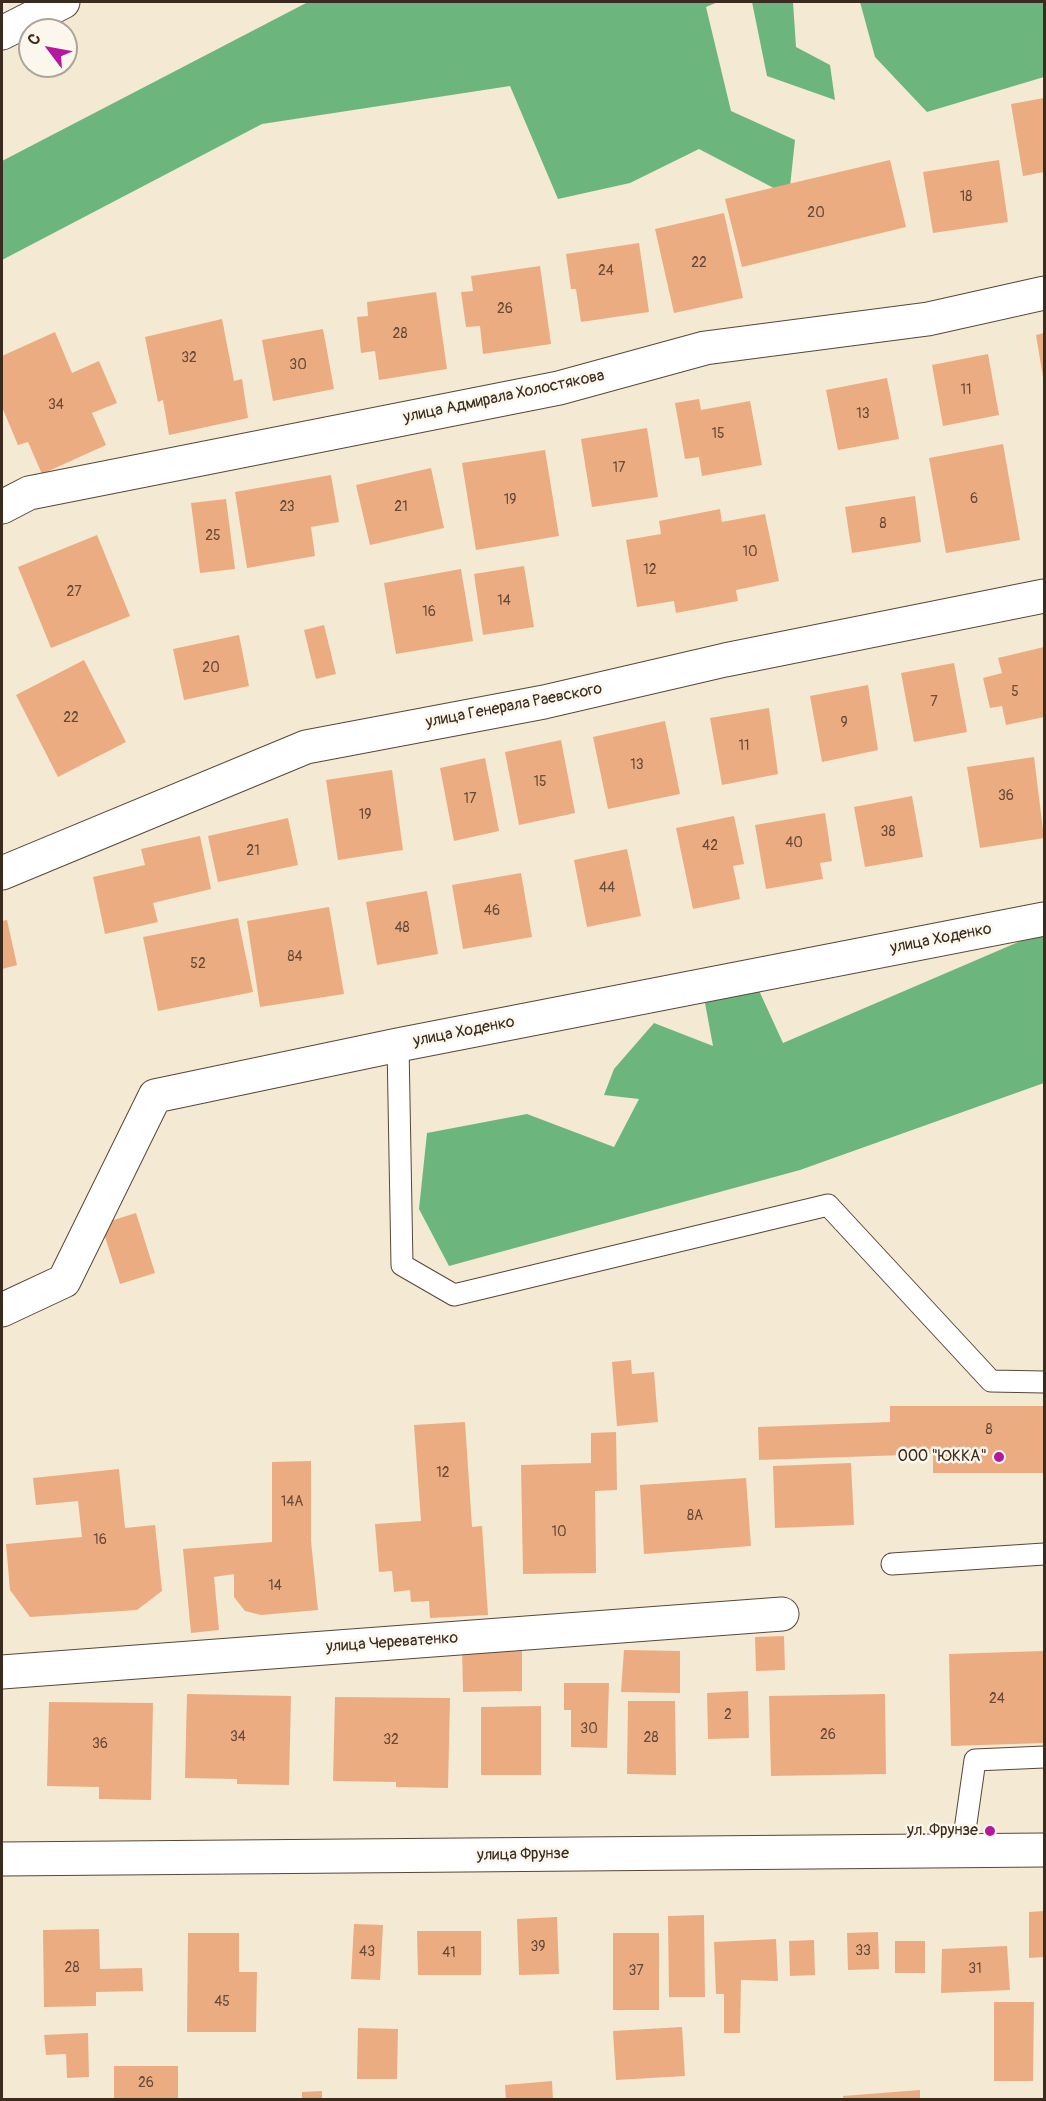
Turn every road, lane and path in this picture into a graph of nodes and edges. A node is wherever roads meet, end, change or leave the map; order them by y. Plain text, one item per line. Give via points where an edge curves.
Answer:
1 (63, 2) edge
2 (2, 33) edge
3 (1044, 293) edge
4 (2, 507) edge
5 (1044, 596) edge
6 (2, 873) edge
7 (1044, 919) edge
8 (398, 1045) junction
9 (2, 1310) edge
10 (1044, 1382) edge
11 (1044, 1554) edge
12 (892, 1564) dead end
13 (782, 1614) dead end
14 (2, 1672) edge
15 (1044, 1757) edge
16 (1044, 1850) edge
17 (962, 1851) junction
18 (2, 1859) edge

1 - 2 main road
3 - 4 main road, улица Адмирала Холостякова via 928,319 705,348 559,388 29,493
5 - 6 main road, улица Генерала Раевского via 725,660 544,702 306,747
7 - 8 main road, улица Ходенко
8 - 9 main road, улица Ходенко via 154,1096 64,1281
8 - 10 lane via 402,1265 454,1295 828,1205 991,1381
11 - 12 lane
13 - 14 main road, улица Череватенко
15 - 17 lane via 975,1760
16 - 17 main road, улица Фрунзе
17 - 18 main road, улица Фрунзе

